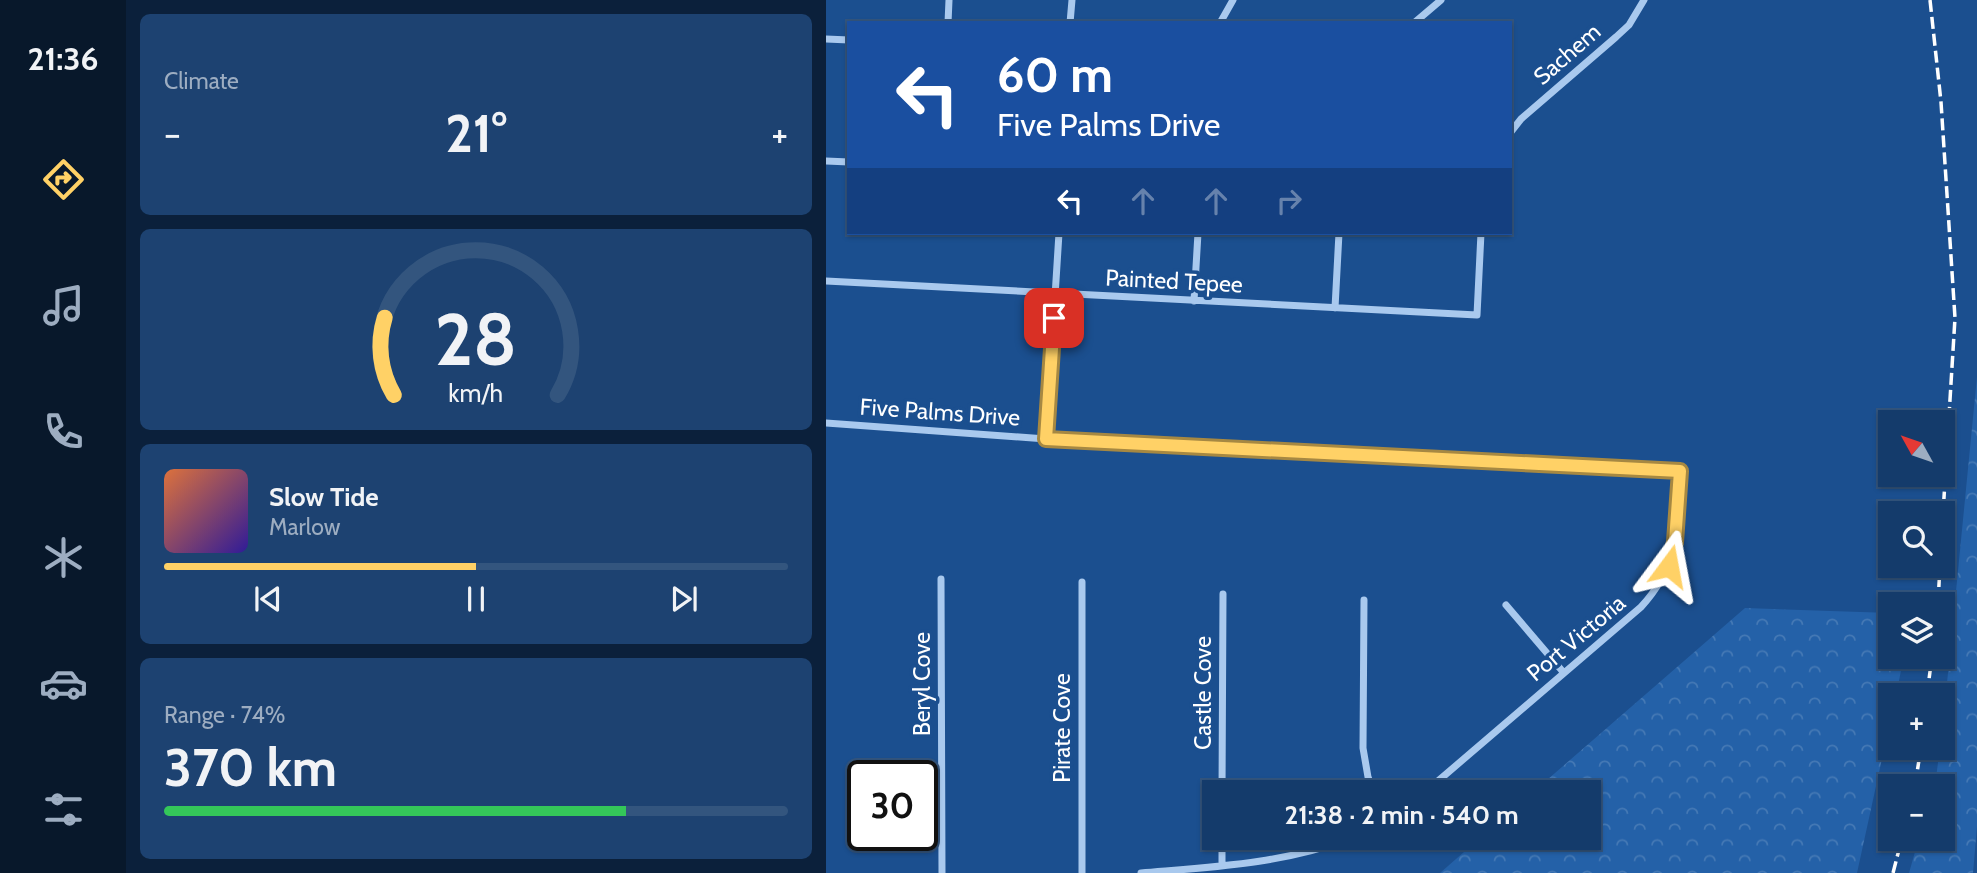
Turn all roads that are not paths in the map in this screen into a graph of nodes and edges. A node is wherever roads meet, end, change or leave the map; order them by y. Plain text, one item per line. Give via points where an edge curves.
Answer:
1 (949, 0) edge
2 (1072, 0) edge
3 (1233, 0) edge
4 (1441, 0) edge
5 (1644, 0) edge
6 (948, 21) edge
7 (1070, 21) edge
8 (1221, 21) edge
9 (1416, 21) edge
10 (826, 39) edge
11 (847, 40) edge
12 (1512, 130) edge
13 (826, 161) edge
14 (847, 162) edge
15 (1059, 235) edge
16 (1198, 235) edge
17 (1339, 235) edge
18 (1480, 235) edge
19 (826, 281) edge
20 (1056, 293) junction
21 (1194, 301) junction
22 (1335, 308) junction
23 (826, 423) edge
24 (1046, 439) junction
25 (1680, 471) joint
26 (941, 579) dead end
27 (1082, 582) dead end
28 (1223, 594) dead end
29 (1364, 600) dead end
30 (1506, 605) dead end
31 (1564, 673) junction
32 (1222, 780) edge
33 (1369, 780) edge
34 (1439, 780) edge
35 (1222, 850) edge
36 (1314, 850) edge
37 (1222, 866) junction
38 (942, 873) edge
39 (1082, 873) edge
40 (1141, 873) edge

1 - 6 street
2 - 7 street
3 - 8 street
4 - 9 street
5 - 12 street, Sachem via 1629,25
10 - 11 street
13 - 14 street
15 - 20 street
16 - 21 street
17 - 22 street
18 - 22 street, Painted Tepee via 1477,315
19 - 20 street, Painted Tepee
20 - 21 street, Painted Tepee
20 - 24 street
21 - 22 street, Painted Tepee
23 - 24 street, Five Palms Drive
24 - 25 street, Five Palms Drive
25 - 31 street, Port Victoria via 1675,542 1663,578 1641,607
26 - 38 street, Beryl Cove
27 - 39 street, Pirate Cove
28 - 32 street, Castle Cove
29 - 33 street via 1363,748
30 - 31 street
31 - 34 street, Port Victoria
35 - 37 street
36 - 37 street
37 - 40 street

